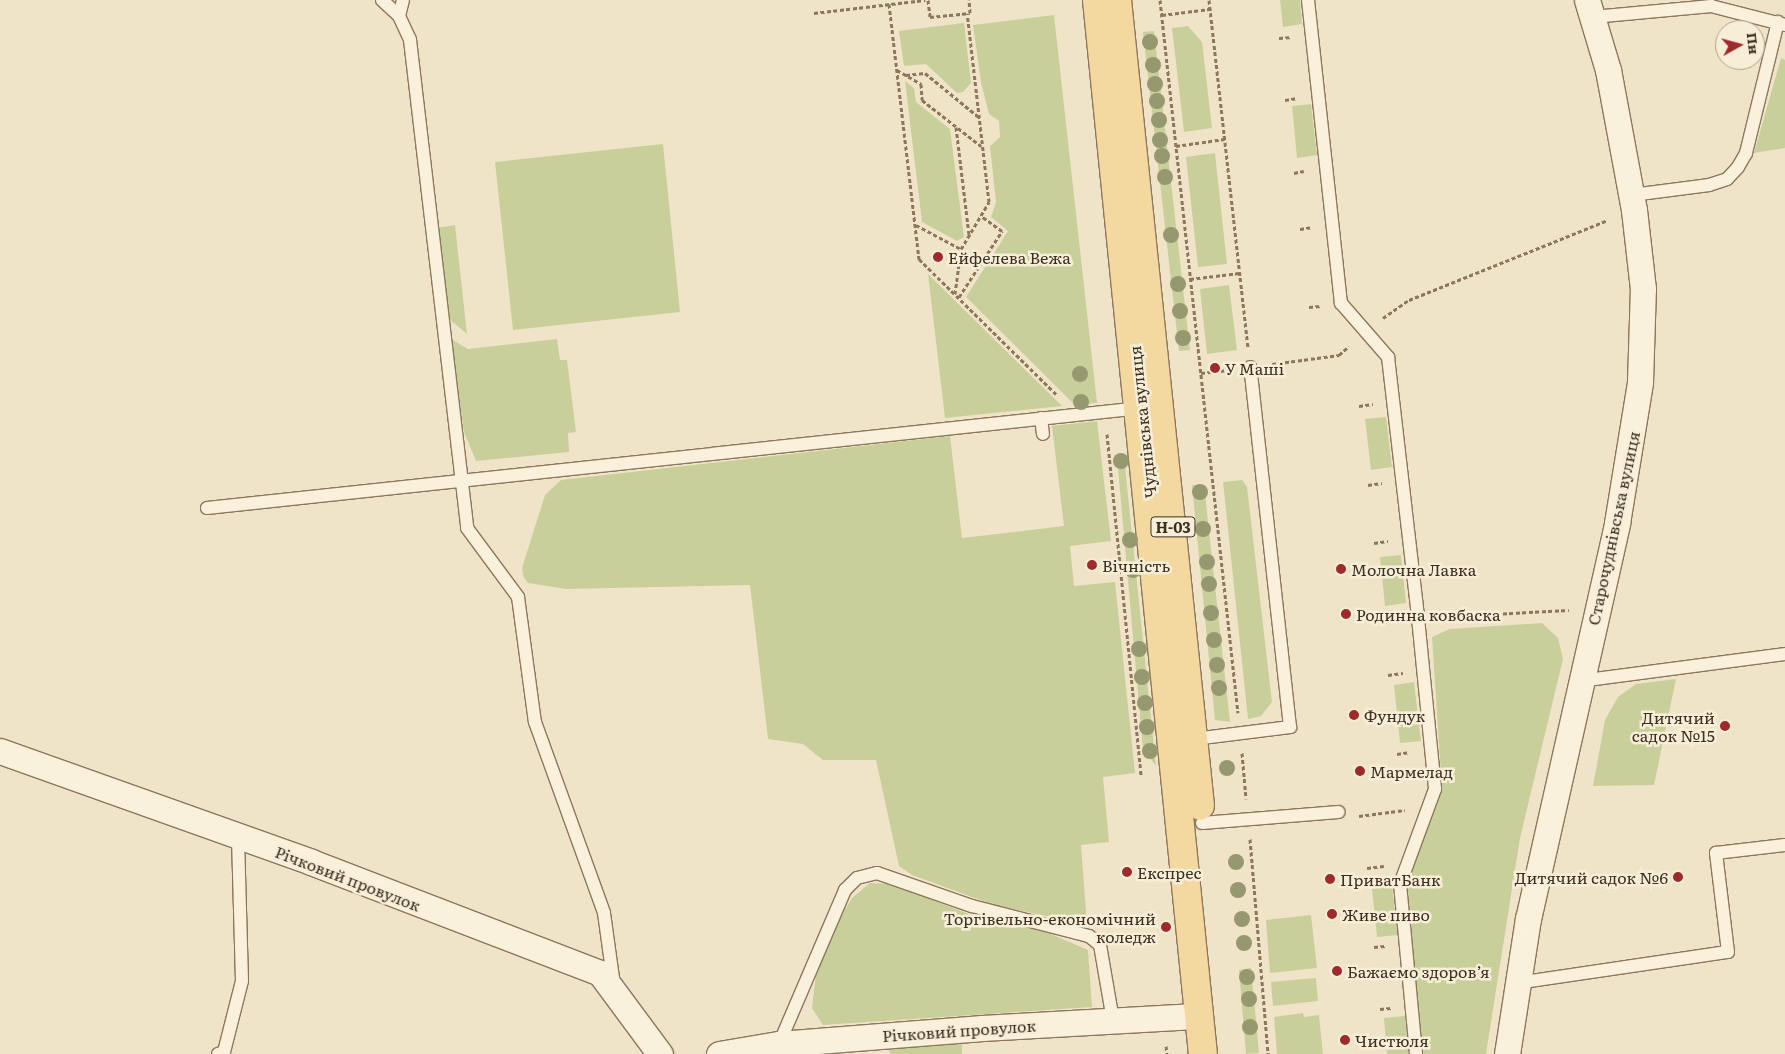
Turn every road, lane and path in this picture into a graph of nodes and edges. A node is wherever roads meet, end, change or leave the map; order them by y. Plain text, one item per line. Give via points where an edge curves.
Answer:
1 (382, 0) edge
2 (403, 0) edge
3 (927, 0) edge
4 (969, 0) edge
5 (1097, 0) edge
6 (1117, 0) edge
7 (1160, 0) edge
8 (1209, 0) edge
9 (1308, 0) edge
10 (890, 4) junction
11 (1590, 8) edge
12 (1210, 9) junction
13 (814, 13) dead end
14 (967, 13) junction
15 (1162, 15) junction
16 (399, 16) junction
17 (1782, 24) edge
18 (897, 70) junction
19 (905, 75) junction
20 (980, 118) junction
21 (956, 126) junction
22 (1225, 139) junction
23 (1176, 146) junction
24 (982, 147) junction
25 (1633, 202) junction
26 (981, 216) junction
27 (916, 225) junction
28 (969, 236) junction
29 (961, 249) junction
30 (1240, 273) junction
31 (1190, 279) junction
32 (955, 294) junction
33 (959, 297) junction
34 (1367, 330) junction
35 (1250, 367) junction
36 (1201, 373) junction
37 (1151, 407) junction
38 (1105, 411) junction
39 (1077, 414) junction
40 (1041, 418) junction
41 (1043, 434) dead end
42 (462, 479) junction
43 (207, 508) dead end
44 (1596, 608) junction
45 (1418, 618) junction
46 (1785, 654) edge
47 (1580, 681) junction
48 (1239, 721) dead end
49 (1194, 739) junction
50 (1242, 747) dead end
51 (0, 750) edge
52 (1141, 775) dead end
53 (1247, 804) dead end
54 (1429, 808) junction
55 (1339, 812) joint
56 (1202, 823) junction
57 (1250, 836) dead end
58 (238, 838) junction
59 (1785, 845) edge
60 (1517, 983) junction
61 (616, 995) junction
62 (1200, 1016) junction
63 (1113, 1020) junction
64 (779, 1044) junction
65 (218, 1054) edge
66 (660, 1054) edge
67 (719, 1054) edge
68 (1203, 1054) edge
69 (1222, 1054) edge
70 (1268, 1054) edge
71 (1416, 1054) edge
72 (1507, 1054) edge

1 - 16 lane
2 - 16 lane
3 - 10 path
3 - 14 path via 930,17
4 - 14 path
5 - 37 main road, Чуднівська вулиця / Н-03
6 - 37 main road, Чуднівська вулиця / Н-03
7 - 15 path
8 - 12 path
9 - 34 lane via 1341,303
10 - 13 path
10 - 18 path
11 - 17 lane via 1712,6
11 - 25 street, Старочуднівська вулиця via 1622,133
12 - 15 path
12 - 22 path
14 - 20 path
15 - 23 path
16 - 42 lane via 410,40
17 - 25 lane via 1746,153 1738,167 1727,179 1709,185
18 - 19 path
18 - 27 path
19 - 20 path via 925,73
19 - 21 path via 920,84 922,100
20 - 24 path
21 - 24 path
21 - 28 path
22 - 23 path
22 - 30 path
23 - 31 path
24 - 26 path via 988,202
25 - 34 path via 1409,300
25 - 44 street, Старочуднівська вулиця via 1643,289 1640,382 1617,523
26 - 28 path
26 - 33 path via 1002,231
27 - 29 path
27 - 32 path via 919,259
28 - 29 path
29 - 32 path
30 - 31 path
30 - 35 path
31 - 36 path
32 - 33 path
33 - 39 path
34 - 35 path via 1339,355
34 - 45 lane via 1388,357
35 - 36 path
35 - 49 lane via 1290,727
36 - 48 path
37 - 38 lane
37 - 49 main road, Чуднівська вулиця / Н-03
37 - 62 main road, Чуднівська вулиця / Н-03
38 - 39 lane
38 - 52 path
39 - 40 lane
40 - 41 lane
40 - 42 lane via 478,481
42 - 43 lane
42 - 61 lane via 467,528 518,597 535,722 604,913
44 - 45 path
44 - 47 street, Старочуднівська вулиця
45 - 54 lane via 1435,789
46 - 47 lane
47 - 60 street, Старочуднівська вулиця
49 - 56 main road, Чуднівська вулиця / Н-03
50 - 53 path
51 - 58 street, Річковий провулок
54 - 55 path via 1349,817
54 - 71 lane via 1400,884
55 - 56 lane
56 - 69 main road, Чуднівська вулиця / Н-03
57 - 70 path
58 - 61 street, Річковий провулок via 600,973
58 - 65 lane via 242,981 224,1052
59 - 60 lane via 1716,853 1728,952
60 - 72 street, Старочуднівська вулиця
61 - 66 street, Річковий провулок
62 - 63 street, Річковий провулок
62 - 68 main road, Чуднівська вулиця / Н-03
63 - 64 street, Річковий провулок
63 - 64 lane via 1100,945 1089,936 972,906 877,873 857,878 845,890
64 - 67 street, Річковий провулок

